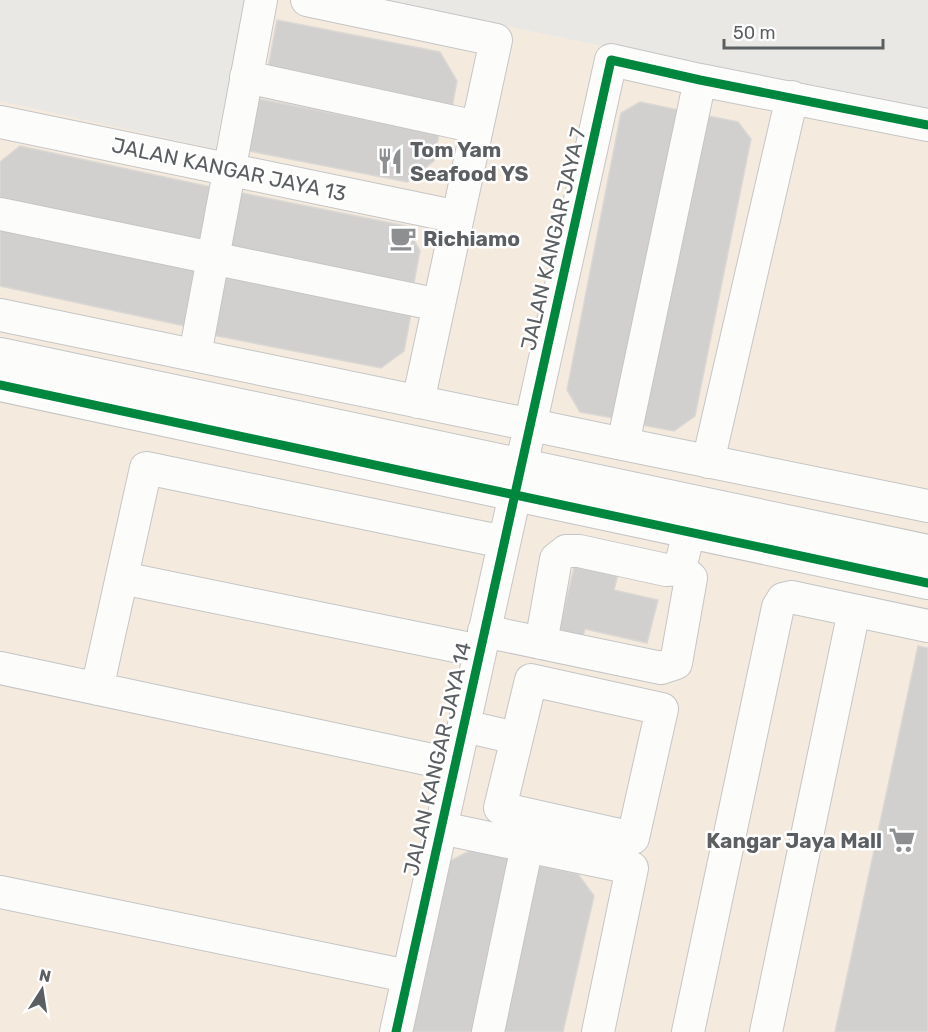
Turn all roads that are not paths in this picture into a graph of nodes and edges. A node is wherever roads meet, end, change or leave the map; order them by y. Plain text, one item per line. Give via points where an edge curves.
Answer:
1 (261, 0) edge
2 (307, 0) edge
3 (246, 77) junction
4 (700, 80) junction
5 (792, 97) junction
6 (0, 122) edge
7 (928, 125) edge
8 (477, 127) junction
9 (229, 169) junction
10 (0, 214) edge
11 (458, 217) junction
12 (213, 258) junction
13 (439, 305) junction
14 (0, 315) edge
15 (0, 354) edge
16 (195, 356) junction
17 (0, 385) edge
18 (418, 402) junction
19 (530, 425) junction
20 (623, 444) junction
21 (708, 462) junction
22 (521, 465) junction
23 (515, 495) junction
24 (928, 506) edge
25 (689, 532) junction
26 (504, 542) junction
27 (928, 551) edge
28 (681, 569) junction
29 (122, 578) junction
30 (928, 583) edge
31 (854, 611) junction
32 (928, 626) edge
33 (482, 641) junction
34 (541, 643) junction
35 (0, 668) edge
36 (97, 689) junction
37 (464, 726) junction
38 (516, 738) junction
39 (455, 765) junction
40 (441, 828) junction
41 (528, 846) junction
42 (0, 891) edge
43 (407, 976) junction
44 (396, 1032) edge
45 (488, 1032) edge
46 (598, 1032) edge
47 (688, 1032) edge
48 (766, 1032) edge

1 - 3 street
2 - 8 street via 496,40
3 - 8 street
3 - 9 street
4 - 5 street
4 - 19 street, JALAN KANGAR JAYA 7 via 611,60
4 - 20 street
5 - 7 street
5 - 21 street
6 - 9 street, JALAN KANGAR JAYA 13
8 - 11 street
9 - 11 street, JALAN KANGAR JAYA 13
9 - 12 street
10 - 12 street
11 - 13 street
12 - 13 street
12 - 16 street
13 - 18 street
14 - 16 street
15 - 22 street
16 - 18 street
17 - 23 street
18 - 19 street
19 - 20 street
19 - 22 street, JALAN KANGAR JAYA 7
20 - 21 street
21 - 24 street
22 - 23 street, JALAN KANGAR JAYA 14
22 - 27 street
23 - 25 street
23 - 26 street, JALAN KANGAR JAYA 14
25 - 28 street
25 - 30 street
26 - 29 street via 146,468
26 - 33 street, JALAN KANGAR JAYA 14
28 - 34 street via 666,570 579,551 566,552 556,559
28 - 34 street via 691,578 676,663 661,668
29 - 33 street
29 - 36 street
31 - 32 street
31 - 47 street via 791,597 783,599 778,607
31 - 48 street
33 - 34 street
33 - 37 street, JALAN KANGAR JAYA 14
35 - 36 street
36 - 39 street
37 - 38 street
37 - 39 street, JALAN KANGAR JAYA 14
38 - 38 street via 531,680 662,709 633,838 500,808
39 - 40 street, JALAN KANGAR JAYA 14
40 - 41 street
40 - 43 street, JALAN KANGAR JAYA 14
41 - 45 street
41 - 46 street via 632,868
42 - 43 street
43 - 44 street, JALAN KANGAR JAYA 14

